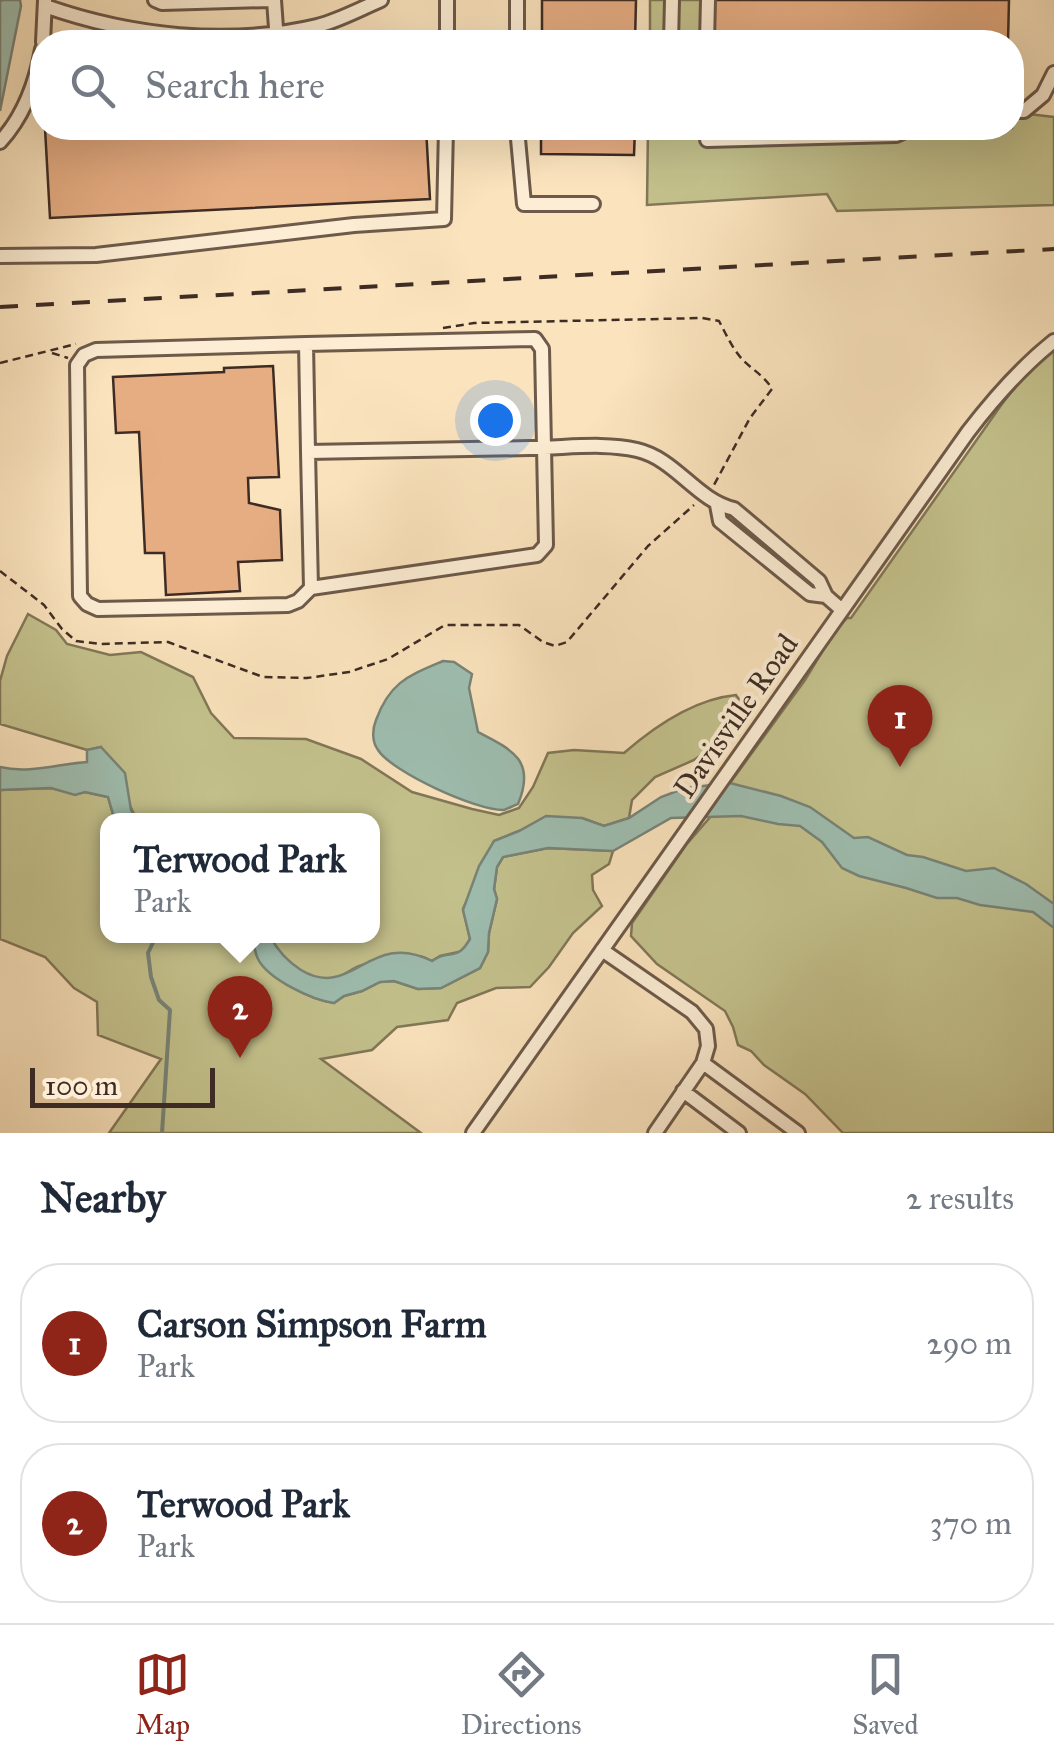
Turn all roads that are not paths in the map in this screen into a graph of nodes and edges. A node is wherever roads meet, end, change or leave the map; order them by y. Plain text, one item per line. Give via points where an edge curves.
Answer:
1 (156, 0) edge
2 (271, 0) edge
3 (381, 0) edge
4 (447, 0) edge
5 (517, 0) edge
6 (672, 0) edge
7 (708, 0) edge
8 (45, 3) edge
9 (44, 30) edge
10 (151, 30) edge
11 (275, 30) edge
12 (305, 30) edge
13 (448, 30) edge
14 (517, 30) edge
15 (671, 30) edge
16 (707, 30) edge
17 (1054, 73) edge
18 (30, 92) edge
19 (1024, 112) edge
20 (446, 140) edge
21 (518, 140) edge
22 (0, 142) edge
23 (593, 204) dead end
24 (0, 256) edge
25 (1054, 341) edge
26 (306, 344) junction
27 (544, 448) junction
28 (308, 452) junction
29 (312, 588) junction
30 (842, 610) junction
31 (602, 950) junction
32 (703, 1063) junction
33 (683, 1091) junction
34 (666, 1115) junction
35 (473, 1133) edge
36 (654, 1133) edge
37 (669, 1133) edge
38 (739, 1133) edge
39 (798, 1133) edge

1 - 2 street
2 - 11 street
3 - 12 street
4 - 13 street
5 - 14 street
6 - 15 street
7 - 16 street
8 - 9 street
8 - 10 street via 67,14
17 - 19 street
18 - 22 street
20 - 24 street via 444,218 96,255
21 - 23 street via 524,204
25 - 30 street, Davisville Road via 998,393
26 - 27 street via 535,339 542,349
26 - 28 street
26 - 29 street via 84,355 76,366 80,596 98,609 288,605
27 - 28 street
27 - 29 street via 546,545 537,555
27 - 30 street via 615,447 664,461 716,504 720,521 810,594 826,596
28 - 29 street
30 - 31 street, Davisville Road
31 - 32 street via 700,1020 708,1037
31 - 35 street, Davisville Road
32 - 33 street
32 - 39 street
33 - 34 street
33 - 38 street
34 - 36 street
34 - 37 street

